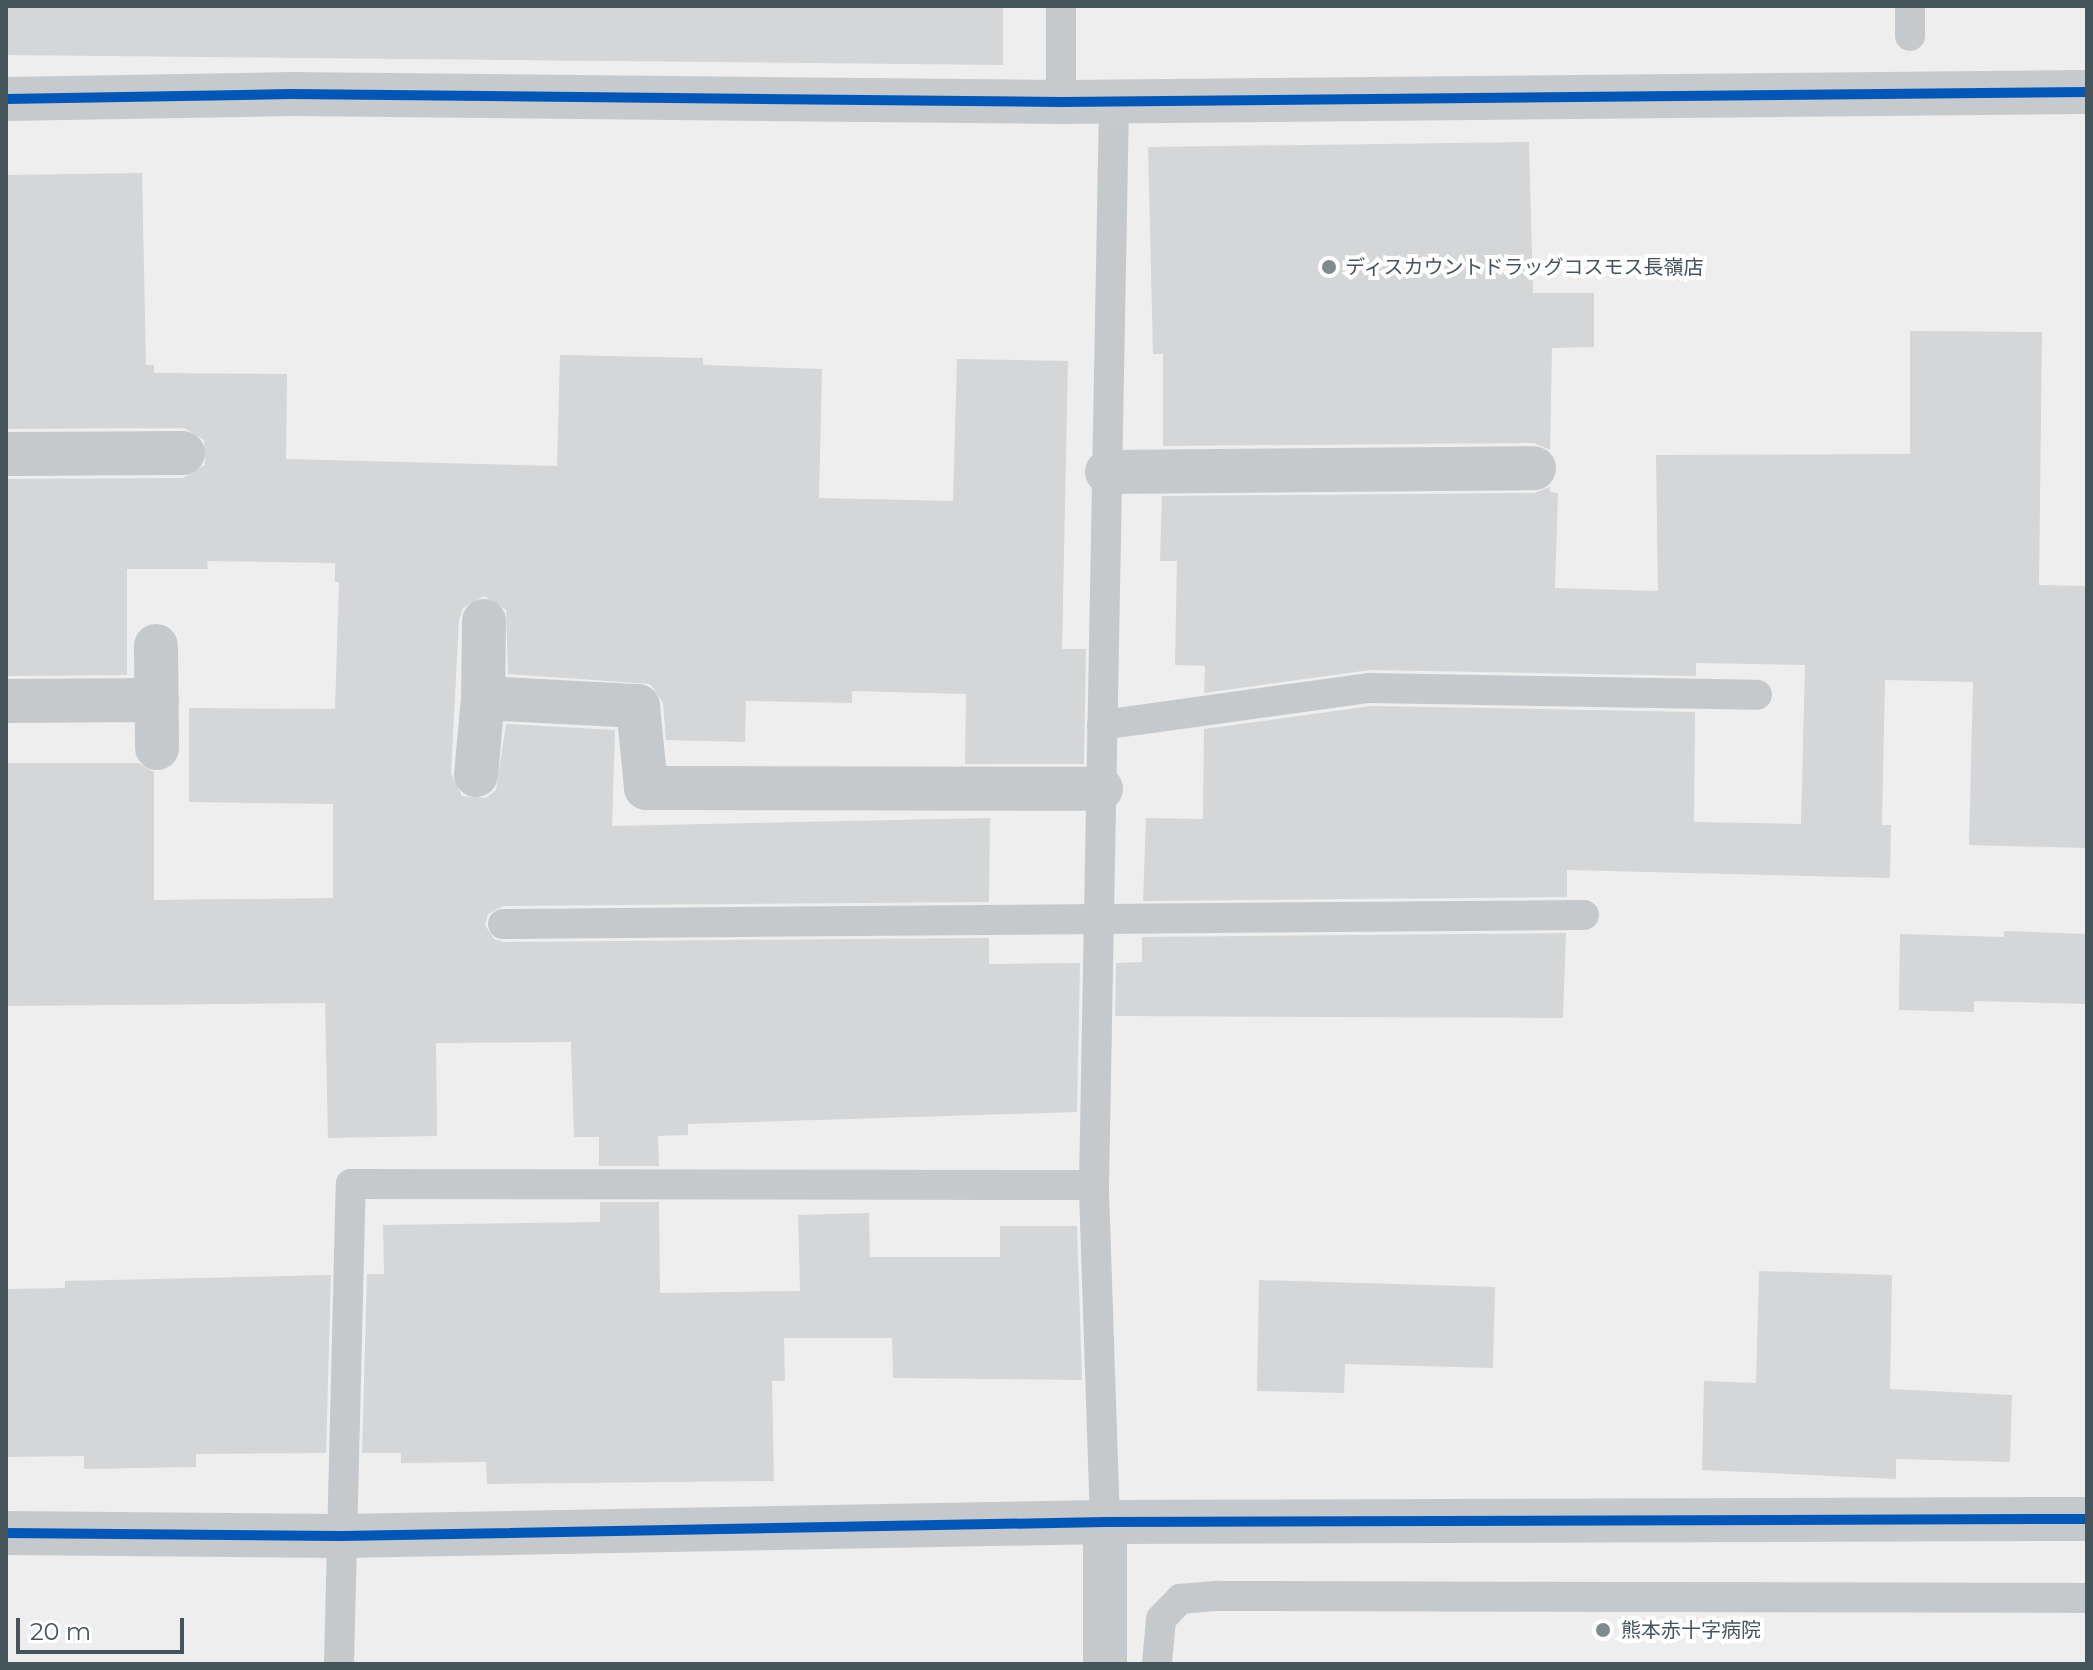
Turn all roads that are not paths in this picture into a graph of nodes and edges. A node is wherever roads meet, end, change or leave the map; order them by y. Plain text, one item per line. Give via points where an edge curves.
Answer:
1 (1061, 6) edge
2 (1910, 6) edge
3 (1910, 36) dead end
4 (2087, 92) edge
5 (6, 99) edge
6 (1061, 102) junction
7 (1114, 102) junction
8 (183, 453) dead end
9 (6, 454) edge
10 (1534, 468) dead end
11 (1107, 472) junction
12 (484, 621) dead end
13 (156, 646) dead end
14 (1757, 695) dead end
15 (483, 698) junction
16 (157, 700) junction
17 (6, 701) edge
18 (1102, 725) junction
19 (157, 748) dead end
20 (476, 775) dead end
21 (1101, 789) junction
22 (1584, 915) dead end
23 (1099, 922) junction
24 (503, 924) dead end
25 (1094, 1185) junction
26 (2087, 1519) edge
27 (1105, 1522) junction
28 (6, 1533) edge
29 (341, 1536) junction
30 (2087, 1598) edge
31 (339, 1664) edge
32 (1105, 1664) edge
33 (1157, 1664) edge

1 - 6 lane
2 - 3 lane
4 - 7 street
5 - 6 street via 291,94
6 - 7 street
7 - 11 lane
8 - 9 street
10 - 11 street
11 - 18 lane
12 - 15 street
13 - 16 street
14 - 18 lane via 1370,688
15 - 20 street
15 - 21 street via 638,706 646,788
16 - 17 street
16 - 19 street
18 - 21 lane
21 - 23 lane
22 - 23 lane
23 - 24 lane
23 - 25 lane
25 - 27 lane
25 - 29 lane via 351,1184
26 - 27 street
27 - 29 street
27 - 32 street
28 - 29 street
29 - 31 lane
30 - 33 lane via 1218,1596 1180,1599 1161,1619

